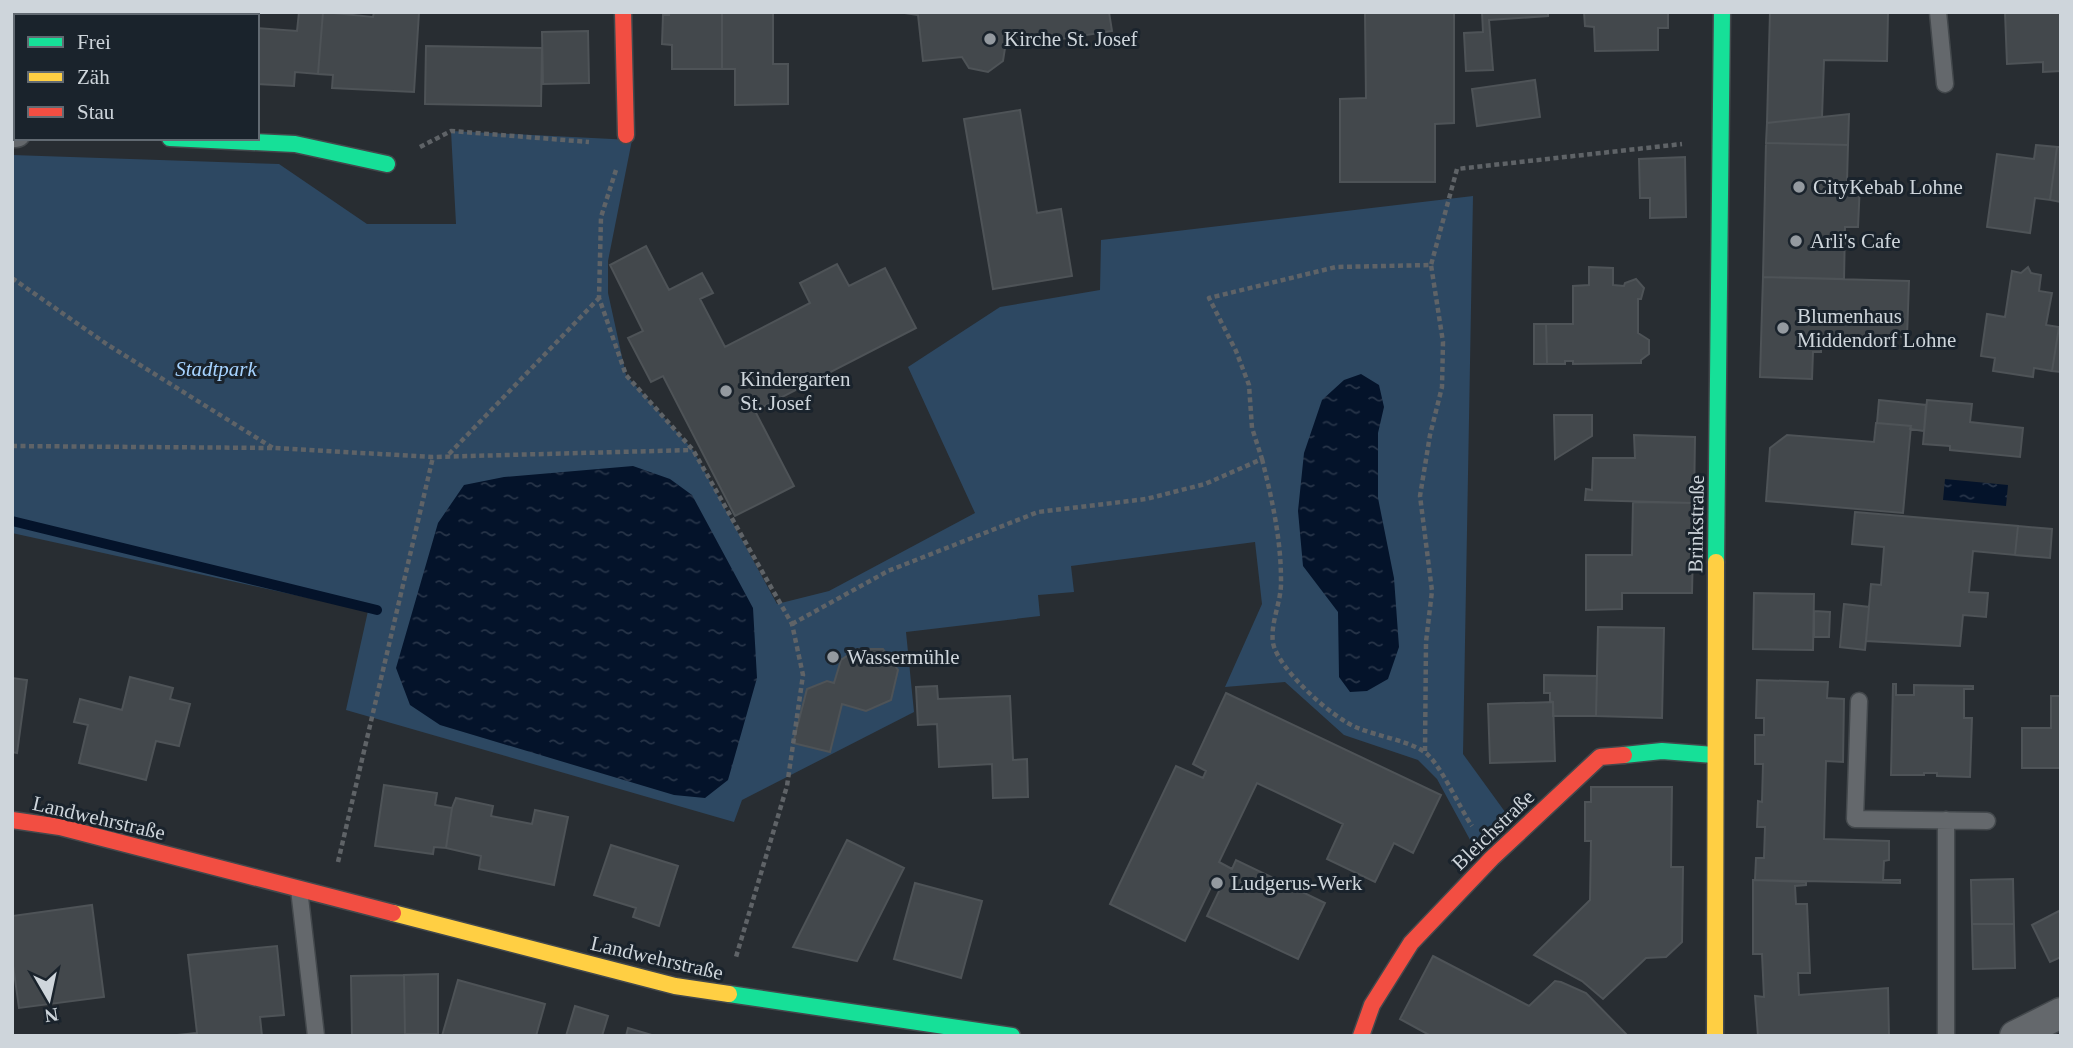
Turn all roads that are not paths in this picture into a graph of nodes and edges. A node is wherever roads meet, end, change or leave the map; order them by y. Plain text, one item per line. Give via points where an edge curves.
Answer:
1 (623, 12) edge
2 (1722, 12) edge
3 (1938, 12) edge
4 (1945, 84) dead end
5 (212, 140) edge
6 (625, 140) road end
7 (387, 164) road end
8 (1859, 701) dead end
9 (1714, 755) junction
10 (12, 820) edge
11 (1946, 820) junction
12 (1987, 821) dead end
13 (299, 888) junction
14 (2061, 1013) edge
15 (316, 1036) edge
16 (1012, 1036) edge
17 (1361, 1036) edge
18 (1714, 1036) edge
19 (1946, 1036) edge
20 (2015, 1036) edge

1 - 6 street
2 - 9 street, Brinkstraße
3 - 4 lane
5 - 7 street via 295,144
8 - 11 lane via 1855,819
9 - 17 street, Bleichstraße via 1662,751 1600,757 1492,858 1411,943 1373,1005
9 - 18 street, Brinkstraße
10 - 13 street, Landwehrstraße via 60,827
11 - 12 lane
11 - 19 lane
13 - 15 lane
13 - 16 street, Landwehrstraße via 675,986
14 - 20 street

